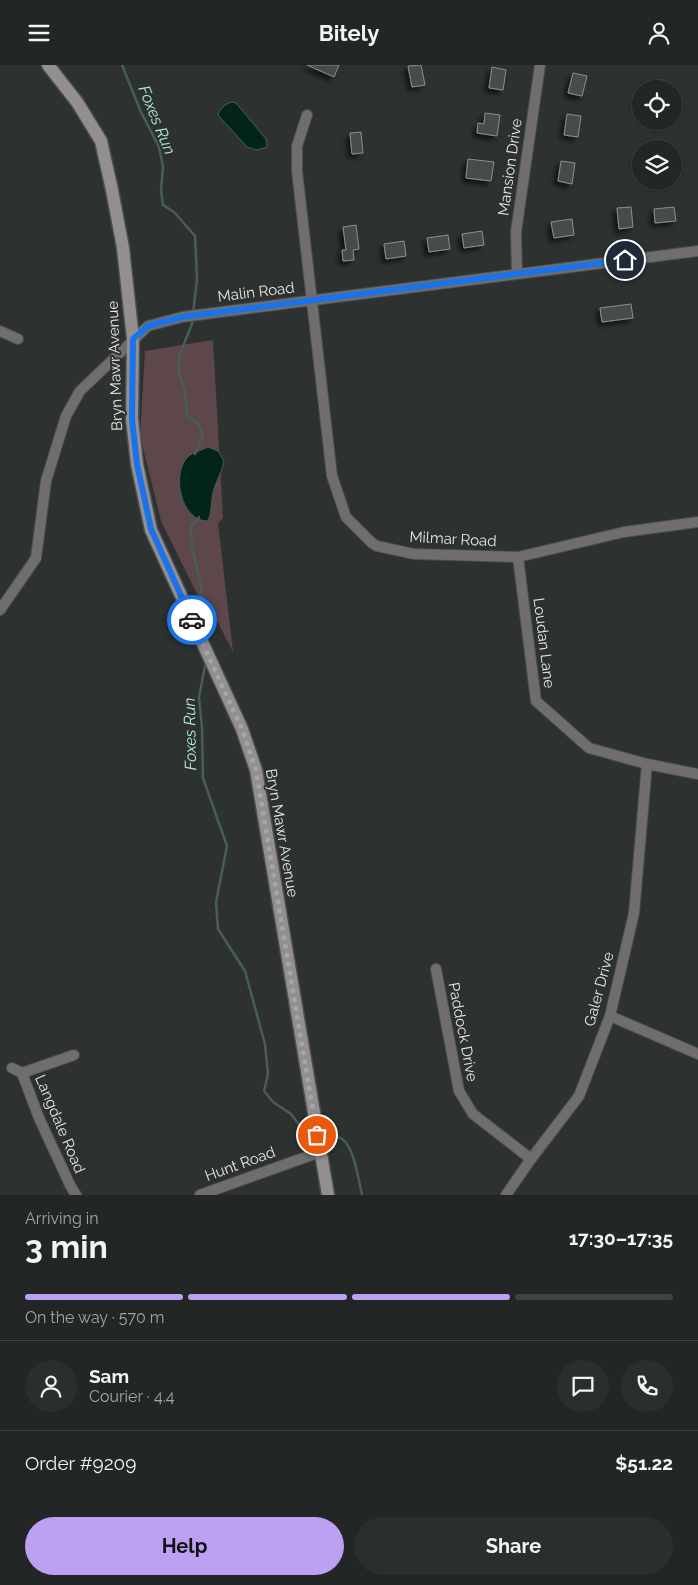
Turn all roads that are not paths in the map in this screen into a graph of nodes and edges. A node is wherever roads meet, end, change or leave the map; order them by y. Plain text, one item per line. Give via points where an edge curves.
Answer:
1 (48, 65) edge
2 (540, 65) edge
3 (307, 115) dead end
4 (698, 251) edge
5 (516, 273) junction
6 (311, 300) junction
7 (0, 331) edge
8 (18, 339) dead end
9 (133, 339) junction
10 (698, 522) edge
11 (518, 557) junction
12 (0, 610) edge
13 (647, 764) junction
14 (698, 774) edge
15 (436, 969) dead end
16 (610, 1016) junction
17 (698, 1054) edge
18 (74, 1055) dead end
19 (12, 1068) dead end
20 (22, 1073) junction
21 (320, 1152) junction
22 (531, 1159) junction
23 (76, 1195) edge
24 (200, 1195) edge
25 (328, 1195) edge
26 (506, 1195) edge

1 - 9 main road, Bryn Mawr Avenue via 77,102 101,141 123,248
2 - 5 street, Mansion Drive via 516,232
3 - 6 street, Milmar Road via 297,146 297,171
4 - 5 street, Malin Road
5 - 6 street, Malin Road
6 - 9 street, Malin Road via 186,316 148,326
6 - 11 street, Milmar Road via 332,476 346,517 377,546 414,555
7 - 8 street
9 - 12 street, Malin Road via 85,386 66,416 46,481 36,557
9 - 21 main road, Bryn Mawr Avenue via 132,419 137,464 151,529 242,729 256,770
10 - 11 street, Milmar Road via 624,532
11 - 13 street, Loudan Lane via 536,701 589,748
13 - 14 street, Loudan Lane
13 - 16 street, Galer Drive via 634,913
15 - 22 street, Paddock Drive via 459,1091 473,1114
16 - 17 street
16 - 22 street, Galer Drive via 579,1096
18 - 20 street
19 - 20 street, Langdale Road
20 - 23 street, Langdale Road
21 - 24 street, Hunt Road
21 - 25 main road, Bryn Mawr Avenue
22 - 26 street, Galer Drive

